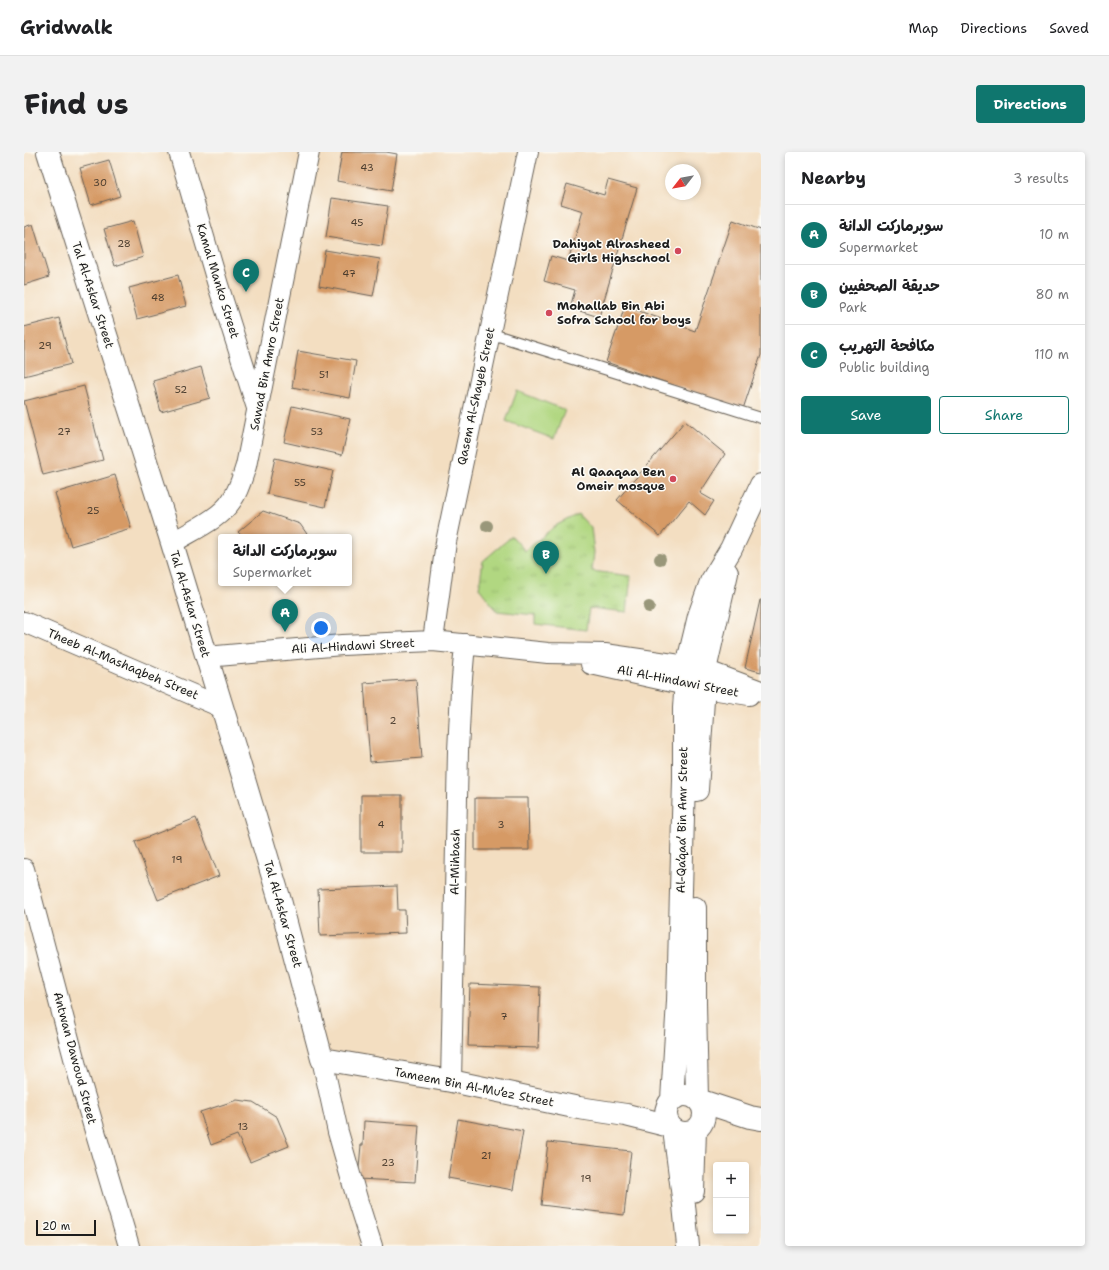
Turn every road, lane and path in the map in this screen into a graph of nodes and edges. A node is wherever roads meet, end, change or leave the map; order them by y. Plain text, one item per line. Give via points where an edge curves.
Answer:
1 (48, 152) edge
2 (179, 152) edge
3 (310, 152) edge
4 (528, 152) edge
5 (489, 333) junction
6 (258, 410) junction
7 (761, 418) edge
8 (761, 485) edge
9 (172, 543) junction
10 (24, 622) edge
11 (433, 641) junction
12 (466, 644) junction
13 (206, 657) junction
14 (695, 677) junction
15 (761, 691) edge
16 (761, 696) edge
17 (221, 707) junction
18 (24, 869) edge
19 (322, 1059) junction
20 (451, 1081) junction
21 (698, 1099) junction
22 (671, 1101) junction
23 (626, 1115) junction
24 (755, 1118) edge
25 (685, 1129) junction
26 (688, 1242) edge
27 (130, 1246) edge
28 (372, 1246) edge

1 - 9 street, Tal Al-Askar Street
2 - 6 street, Kamal Manko Street
3 - 6 street, Sawad Bin Amro Street
4 - 5 street, Qasem Al-Shayeb Street
5 - 7 lane
5 - 11 street, Qasem Al-Shayeb Street via 446,542
6 - 9 street, Sawad Bin Amro Street via 246,466 232,500 222,512
8 - 14 street, Al-Qa’qaa’ Bin Amr Street via 731,549 711,582 699,616
9 - 13 street, Tal Al-Askar Street
10 - 17 street, Theeb Al-Mashaqbeh Street
11 - 12 street, Ali Al-Hindawi Street
11 - 13 street, Ali Al-Hindawi Street via 342,645
12 - 14 street, Ali Al-Hindawi Street via 548,653 605,654
12 - 20 street, Al-Mihbash via 458,751
13 - 17 street, Tal Al-Askar Street
14 - 15 street, Ali Al-Hindawi Street
14 - 16 street, Ali Al-Hindawi Street
14 - 21 street, Al-Qa’qaa’ Bin Amr Street via 695,1003
14 - 22 street, Al-Qa’qaa’ Bin Amr Street via 684,708 678,1001
17 - 19 street, Tal Al-Askar Street via 281,904
18 - 27 street, Antwan Dawoud Street via 79,1077
19 - 20 street, Tameem Bin Al-Mu’ez Street
19 - 28 street via 338,1132
20 - 23 street, Tameem Bin Al-Mu’ez Street via 579,1108
21 - 22 street via 689,1095
21 - 24 street, Tameem Bin Al-Mu’ez Street
21 - 25 street via 703,1106 703,1122
22 - 23 street, Tameem Bin Al-Mu’ez Street
22 - 25 street via 666,1110 666,1119
23 - 25 street, Tameem Bin Al-Mu’ez Street
24 - 25 street, Tameem Bin Al-Mu’ez Street
25 - 26 street

